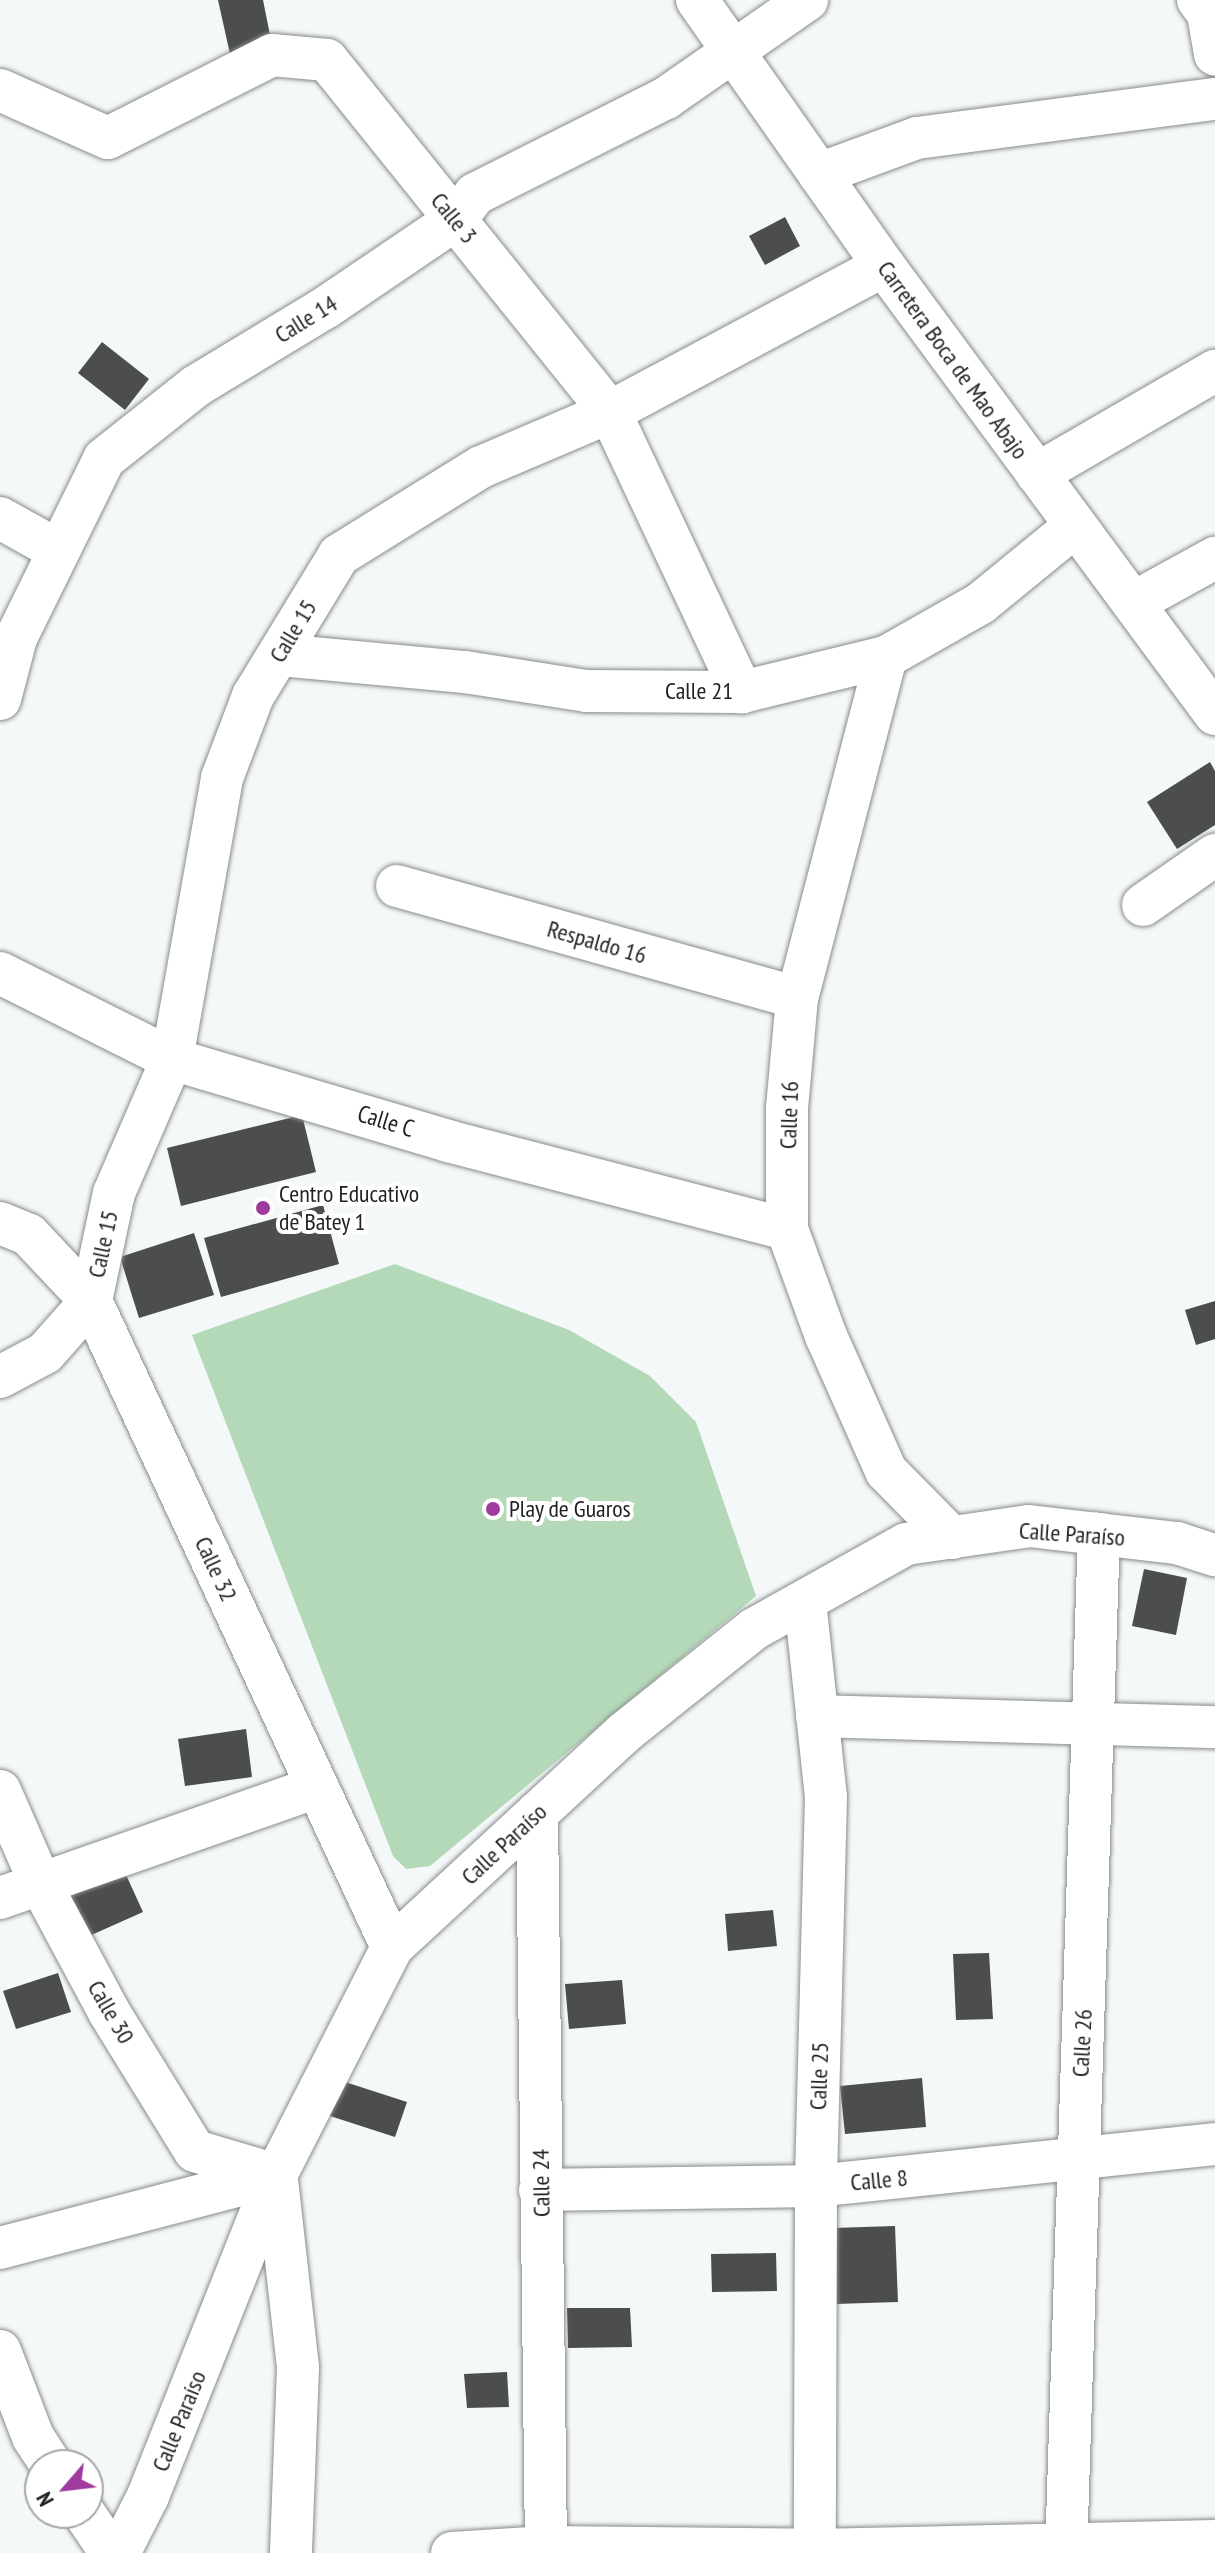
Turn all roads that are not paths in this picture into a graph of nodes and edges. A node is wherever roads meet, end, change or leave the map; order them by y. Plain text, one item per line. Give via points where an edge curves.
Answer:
1 (697, 0) edge
2 (807, 0) edge
3 (1198, 0) edge
4 (735, 52) junction
5 (1215, 54) edge
6 (0, 90) edge
7 (1215, 99) edge
8 (819, 174) junction
9 (455, 220) junction
10 (884, 266) junction
11 (1215, 371) edge
12 (610, 412) junction
13 (1037, 474) junction
14 (0, 518) edge
15 (1075, 526) junction
16 (56, 549) junction
17 (1215, 558) edge
18 (1133, 603) junction
19 (280, 655) junction
20 (886, 657) junction
21 (742, 692) junction
22 (0, 699) edge
23 (1215, 714) edge
24 (1215, 855) edge
25 (397, 886) dead end
26 (1143, 905) dead end
27 (0, 973) edge
28 (797, 998) junction
29 (172, 1059) junction
30 (0, 1223) edge
31 (787, 1229) junction
32 (91, 1301) junction
33 (0, 1377) edge
34 (1099, 1534) junction
35 (952, 1538) junction
36 (1215, 1555) edge
37 (805, 1601) junction
38 (817, 1716) junction
39 (1092, 1722) junction
40 (1215, 1727) edge
41 (317, 1787) junction
42 (0, 1791) edge
43 (537, 1813) junction
44 (41, 1885) junction
45 (0, 1898) edge
46 (392, 1947) junction
47 (1215, 2144) edge
48 (1076, 2162) junction
49 (276, 2175) junction
50 (816, 2186) junction
51 (540, 2190) junction
52 (0, 2248) edge
53 (0, 2351) edge
54 (41, 2449) edge
55 (95, 2529) edge
56 (1215, 2541) edge
57 (1066, 2548) edge
58 (546, 2550) edge
59 (815, 2552) edge
60 (111, 2553) edge
61 (119, 2553) edge
62 (291, 2553) edge
63 (452, 2553) edge

1 - 4 street, Carretera Boca de Mao Abajo
2 - 4 street, Calle 14
3 - 5 street via 1208,14
4 - 8 street, Carretera Boca de Mao Abajo
4 - 9 street, Calle 14 via 666,98 475,194
6 - 9 street, Calle 3 via 108,138 272,55 327,60
7 - 8 street via 917,138
8 - 10 street, Carretera Boca de Mao Abajo
9 - 12 street, Calle 3
9 - 16 street, Calle 14 via 196,386 104,459
10 - 12 street, Calle 15
10 - 13 street, Carretera Boca de Mao Abajo
11 - 13 street
12 - 19 street, Calle 15 via 481,467 339,555
12 - 21 street, Calle 3
13 - 15 street, Carretera Boca de Mao Abajo
14 - 16 street
15 - 18 street, Carretera Boca de Mao Abajo
15 - 20 street, Calle 21 via 981,603
16 - 22 street, Calle 14 via 16,638
17 - 18 street
18 - 23 street, Carretera Boca de Mao Abajo
19 - 21 street, Calle 21 via 465,672 586,691
19 - 29 street, Calle 15 via 253,696 222,778
20 - 21 street, Calle 21
20 - 28 street, Calle 16
24 - 26 street
25 - 28 street, Respaldo 16
27 - 29 street, Calle C via 39,997
28 - 31 street, Calle 16 via 787,1108
29 - 31 street, Calle C via 448,1141
29 - 32 street, Calle 15 via 114,1193
30 - 32 street, Calle 32 via 29,1235
31 - 35 street, Calle 16 via 826,1336 886,1471
32 - 33 street via 45,1353
32 - 41 street, Calle 32
34 - 35 street, Calle Paraíso via 1029,1526
34 - 36 street, Calle Paraíso via 1177,1543
34 - 39 street, Calle 26
35 - 37 street, Calle Paraíso via 906,1544
37 - 38 street, Calle 25
37 - 43 street, Calle Paraíso via 754,1629 625,1732
38 - 39 street
38 - 50 street, Calle 25 via 826,1797
39 - 40 street
39 - 48 street, Calle 26
41 - 44 street
41 - 46 street, Calle 32
42 - 44 street, Calle 30
43 - 46 street, Calle Paraíso
43 - 51 street, Calle 24
44 - 45 street
44 - 49 street, Calle 30 via 109,2012 195,2151
46 - 49 street, Calle Paraíso
47 - 48 street, Calle 8
48 - 50 street, Calle 8
48 - 57 street, Calle 26
49 - 52 street
49 - 61 street, Calle Paraíso via 148,2496
49 - 62 street via 298,2368
50 - 51 street, Calle 8
50 - 59 street, Calle 25
51 - 58 street, Calle 24
53 - 54 street
55 - 60 street
56 - 57 street
57 - 59 street
58 - 59 street
58 - 63 street

